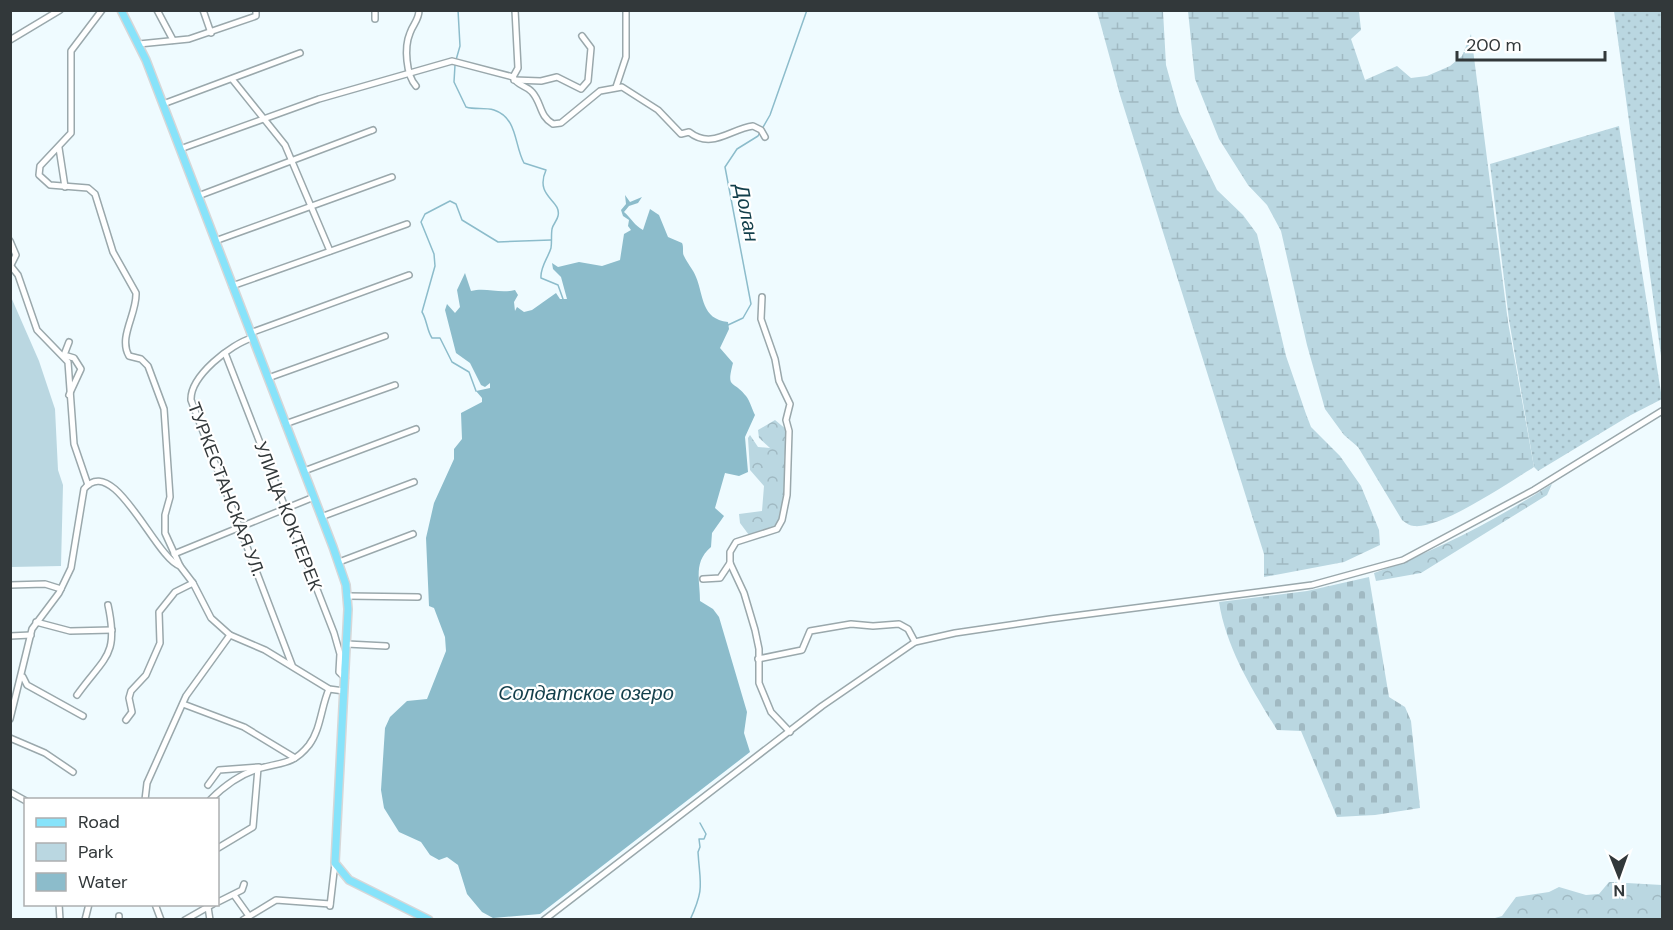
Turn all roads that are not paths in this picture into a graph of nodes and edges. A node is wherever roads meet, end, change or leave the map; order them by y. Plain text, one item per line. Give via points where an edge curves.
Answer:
1 (60, 10) edge
2 (102, 10) edge
3 (121, 10) edge
4 (157, 10) edge
5 (203, 10) edge
6 (255, 10) edge
7 (375, 10) edge
8 (419, 10) edge
9 (515, 10) edge
10 (626, 10) edge
11 (375, 19) dead end
12 (211, 33) junction
13 (582, 36) dead end
14 (10, 40) edge
15 (174, 40) junction
16 (139, 44) junction
17 (300, 54) dead end
18 (409, 73) junction
19 (514, 78) junction
20 (232, 79) junction
21 (416, 86) dead end
22 (616, 87) junction
23 (163, 104) junction
24 (265, 119) junction
25 (373, 130) dead end
26 (765, 136) dead end
27 (59, 148) junction
28 (180, 149) junction
29 (292, 161) junction
30 (392, 177) dead end
31 (65, 187) junction
32 (198, 196) junction
33 (311, 206) junction
34 (407, 224) dead end
35 (10, 241) edge
36 (215, 242) junction
37 (330, 251) junction
38 (11, 265) edge
39 (409, 275) dead end
40 (232, 286) junction
41 (762, 297) dead end
42 (251, 335) junction
43 (385, 336) dead end
44 (69, 342) dead end
45 (225, 353) junction
46 (64, 355) junction
47 (268, 378) junction
48 (395, 385) dead end
49 (69, 395) junction
50 (1662, 411) edge
51 (285, 424) junction
52 (416, 429) dead end
53 (304, 471) junction
54 (414, 482) dead end
55 (88, 485) junction
56 (314, 497) junction
57 (285, 508) junction
58 (321, 517) junction
59 (240, 526) junction
60 (413, 534) dead end
61 (174, 554) junction
62 (339, 562) junction
63 (730, 562) junction
64 (180, 566) junction
65 (703, 579) dead end
66 (193, 583) junction
67 (10, 585) edge
68 (61, 589) junction
69 (348, 596) junction
70 (417, 597) dead end
71 (108, 605) dead end
72 (36, 622) junction
73 (112, 630) junction
74 (31, 635) junction
75 (230, 635) junction
76 (10, 636) edge
77 (915, 642) junction
78 (346, 644) junction
79 (386, 646) dead end
80 (758, 659) junction
81 (292, 665) junction
82 (23, 675) junction
83 (345, 678) junction
84 (20, 685) junction
85 (10, 686) edge
86 (329, 689) junction
87 (344, 691) junction
88 (77, 695) dead end
89 (183, 704) junction
90 (82, 716) dead end
91 (10, 719) edge
92 (126, 720) dead end
93 (790, 732) junction
94 (10, 738) edge
95 (295, 758) junction
96 (261, 768) junction
97 (73, 772) dead end
98 (208, 785) dead end
99 (10, 792) edge
100 (145, 798) edge
101 (212, 798) edge
102 (24, 800) edge
103 (219, 847) edge
104 (334, 866) junction
105 (325, 869) dead end
106 (244, 884) dead end
107 (234, 895) junction
108 (219, 902) edge
109 (210, 906) edge
110 (249, 916) junction
111 (185, 920) edge
112 (210, 920) edge
113 (243, 920) edge
114 (429, 920) edge
115 (544, 920) edge

1 - 14 street
2 - 27 street via 72,48 71,133
3 - 16 main road
4 - 15 street
5 - 12 street
6 - 12 street via 256,16
7 - 11 street
8 - 18 street via 407,41
9 - 19 street via 518,68
10 - 22 street via 626,57
12 - 15 street
13 - 19 street via 591,48 588,81 581,89 557,77 541,81
15 - 16 street
16 - 23 main road
17 - 20 street
18 - 19 street via 455,61
18 - 21 street
18 - 24 street
19 - 22 street via 532,92 543,118 553,124 568,118 600,91
20 - 23 street
20 - 24 street
22 - 26 street via 658,110 681,134 689,132 697,138 717,139 753,126
23 - 28 main road
24 - 28 street
24 - 29 street
25 - 29 street
27 - 31 street
27 - 31 street via 40,166 39,175 45,183
28 - 32 main road
29 - 32 street
29 - 33 street
30 - 33 street
31 - 61 street via 88,188 94,194 113,252 136,293 126,350 129,356 148,366 164,409 170,497 165,529
32 - 36 main road
33 - 36 street
33 - 37 street
34 - 37 street
35 - 38 street via 16,255
36 - 40 main road
37 - 40 street
38 - 46 street via 37,330
39 - 42 street, ТУРКЕСТАНСКАЯ УЛ.
40 - 42 main road
41 - 63 street via 761,319 790,404 786,420 787,495 777,529 736,542
42 - 45 street, ТУРКЕСТАНСКАЯ УЛ.
42 - 47 main road
43 - 47 street
44 - 46 street
45 - 57 street, УЛИЦА КОКТЕРЕК
45 - 59 street, ТУРКЕСТАНСКАЯ УЛ. via 197,378 191,400
46 - 49 street via 69,366
46 - 49 street via 72,356 81,367
47 - 51 main road
48 - 51 street
49 - 55 street via 74,444
50 - 77 street via 1534,490 1432,546 1380,568 1312,585 955,633
51 - 53 main road
52 - 53 street
53 - 56 main road
54 - 58 street
55 - 64 street via 102,482 115,487 157,544
55 - 68 street via 84,489 71,568
56 - 57 street
56 - 58 main road
57 - 59 street
57 - 83 street, УЛИЦА КОКТЕРЕК via 334,633 340,654 339,672
58 - 62 main road
59 - 61 street
59 - 81 street, ТУРКЕСТАНСКАЯ УЛ.
60 - 62 street
61 - 64 street
62 - 69 main road
63 - 65 street via 720,578
63 - 80 street via 744,593 759,649
64 - 66 street
66 - 75 street via 211,618
66 - 92 street via 175,592 159,612 160,643 146,675 131,691 132,712
67 - 68 street via 45,584
68 - 72 street
69 - 70 street
69 - 78 main road
71 - 73 street
72 - 73 street via 70,631
72 - 74 street
73 - 88 street via 114,641 108,656
74 - 76 street
74 - 82 street
75 - 81 street
75 - 89 street
77 - 80 street via 908,629 899,624 836,625 810,631 802,650
77 - 93 street
78 - 79 street
78 - 83 main road
80 - 93 street via 764,697 771,712
81 - 86 street
82 - 84 street
82 - 90 street via 27,685
83 - 87 main road
84 - 85 street
84 - 91 street
86 - 87 street
86 - 95 street via 314,738
87 - 104 main road
89 - 95 street via 244,726
89 - 100 street via 147,783
93 - 115 street
94 - 97 street via 45,753
95 - 96 street via 282,765
96 - 98 street via 219,770
96 - 101 street via 229,783
96 - 103 street via 253,827
99 - 102 street
104 - 105 street
104 - 110 street via 330,906 276,900
104 - 114 main road via 349,880
106 - 107 street
107 - 108 street
107 - 110 street
109 - 111 street
109 - 112 street
110 - 113 street

